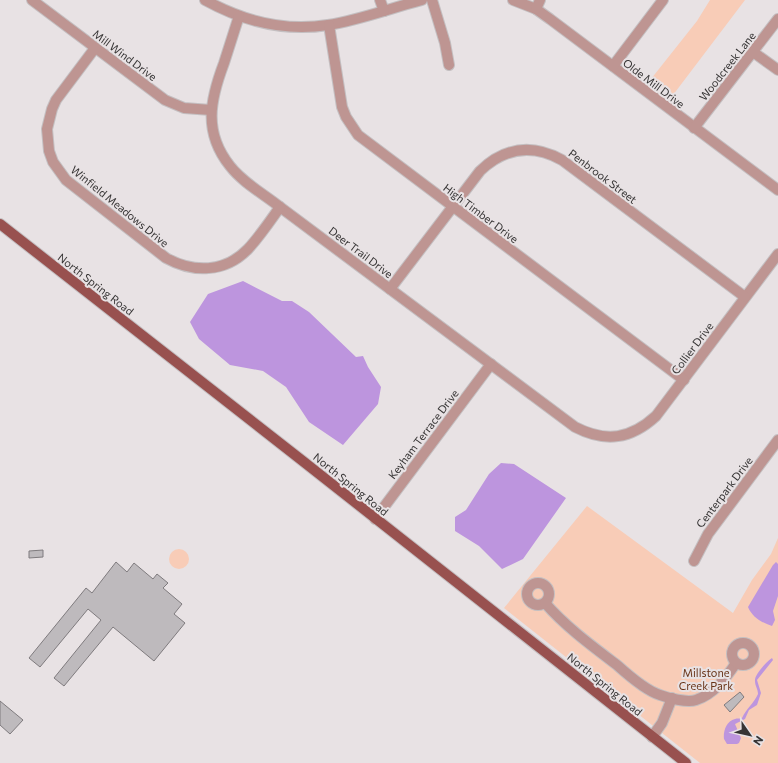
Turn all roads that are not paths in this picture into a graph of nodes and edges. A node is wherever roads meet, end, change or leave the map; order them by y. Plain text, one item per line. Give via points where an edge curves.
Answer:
1 (32, 0) edge
2 (205, 0) edge
3 (380, 0) edge
4 (422, 0) edge
5 (432, 0) edge
6 (513, 0) edge
7 (662, 0) edge
8 (538, 5) edge
9 (384, 11) junction
10 (239, 16) junction
11 (778, 19) edge
12 (329, 25) junction
13 (95, 48) junction
14 (753, 52) junction
15 (449, 65) dead end
16 (613, 66) junction
17 (778, 70) edge
18 (211, 110) junction
19 (694, 128) junction
20 (778, 190) edge
21 (280, 207) junction
22 (452, 207) junction
23 (0, 224) edge
24 (778, 254) edge
25 (390, 289) junction
26 (745, 297) junction
27 (491, 364) junction
28 (684, 380) junction
29 (612, 437) joint
30 (778, 440) edge
31 (375, 519) junction
32 (694, 560) dead end
33 (545, 603) dead end
34 (736, 663) dead end
35 (672, 698) junction
36 (652, 737) junction
37 (686, 763) edge

1 - 13 street, Mill Wind Drive
2 - 10 street
3 - 9 street
4 - 9 street
5 - 15 street
6 - 8 street, Olde Mill Drive
7 - 16 street
8 - 16 street, Olde Mill Drive via 550,19
9 - 12 street
10 - 12 street via 290,27
10 - 18 street, Deer Trail Drive via 214,89
11 - 14 street, Woodcreek Lane
12 - 22 street, High Timber Drive via 342,106 352,127 366,142
13 - 18 street, Mill Wind Drive via 165,100 184,108
13 - 21 street, Winfield Meadows Drive via 56,100 49,118 49,151 56,167 66,180 166,258 197,269 220,266 239,257
14 - 17 street
14 - 19 street, Woodcreek Lane
16 - 19 street, Olde Mill Drive
18 - 21 street, Deer Trail Drive via 218,145 231,167
19 - 20 street, Olde Mill Drive
21 - 25 street, Deer Trail Drive
22 - 25 street, Penbrook Street
22 - 26 street, Penbrook Street via 480,171 497,157 519,150 541,151 562,160
22 - 28 street, High Timber Drive
23 - 31 main road, North Spring Road
24 - 26 street, Collier Drive
25 - 27 street, Deer Trail Drive
26 - 28 street, Collier Drive
27 - 29 street, Deer Trail Drive via 575,428
27 - 31 street, Keyham Terrace Drive
28 - 29 street, Collier Drive via 647,424 629,434
30 - 32 street, Centerpark Drive via 708,534
31 - 36 main road, North Spring Road
33 - 35 street via 566,624 635,680 659,695
34 - 35 street via 723,682 710,692 695,700
35 - 36 street via 662,723
36 - 37 main road, North Spring Road

